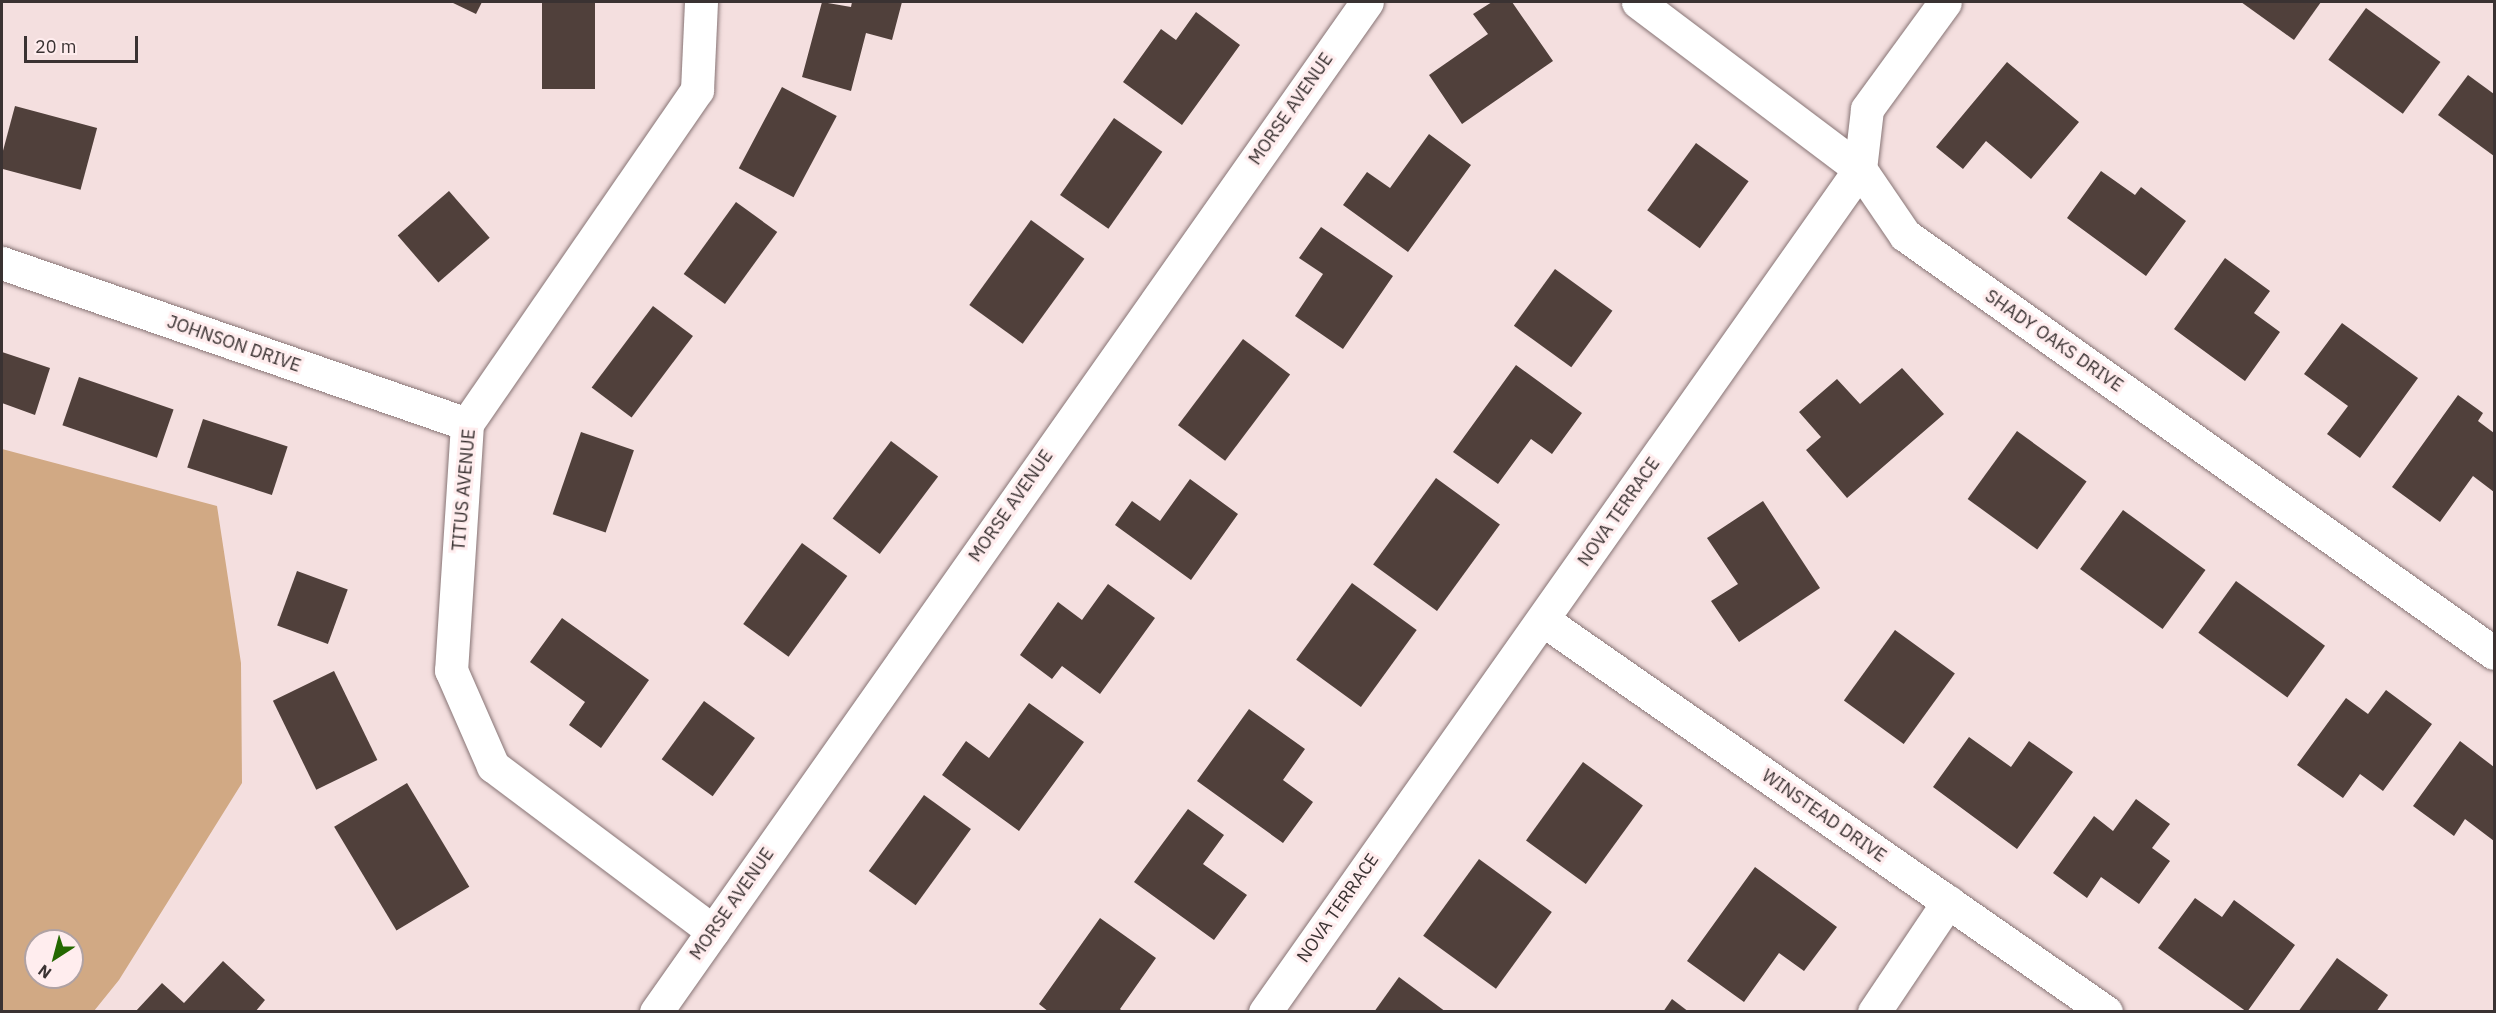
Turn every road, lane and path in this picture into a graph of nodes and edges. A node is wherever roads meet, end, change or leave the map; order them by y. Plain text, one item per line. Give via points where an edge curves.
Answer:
1 (701, 2) edge
2 (1367, 2) edge
3 (1638, 2) edge
4 (1945, 2) edge
5 (1860, 169) junction
6 (2, 263) edge
7 (467, 424) junction
8 (1543, 620) junction
9 (2494, 653) edge
10 (1948, 903) junction
11 (713, 931) junction
12 (656, 1011) edge
13 (1265, 1011) edge
14 (1874, 1011) edge
15 (2106, 1011) edge

1 - 7 street, TITUS AVENUE via 697,90
2 - 11 street, MORSE AVENUE
3 - 5 street, SHADY OAKS DRIVE
4 - 5 street, NOVA TERRACE via 1867,109
5 - 8 street, NOVA TERRACE
5 - 9 street, SHADY OAKS DRIVE via 1905,235
6 - 7 street, JOHNSON DRIVE
7 - 11 street, TITUS AVENUE via 452,670 493,766
8 - 10 street, WINSTEAD DRIVE
8 - 13 street, NOVA TERRACE
10 - 14 street
10 - 15 street, WINSTEAD DRIVE
11 - 12 street, MORSE AVENUE

